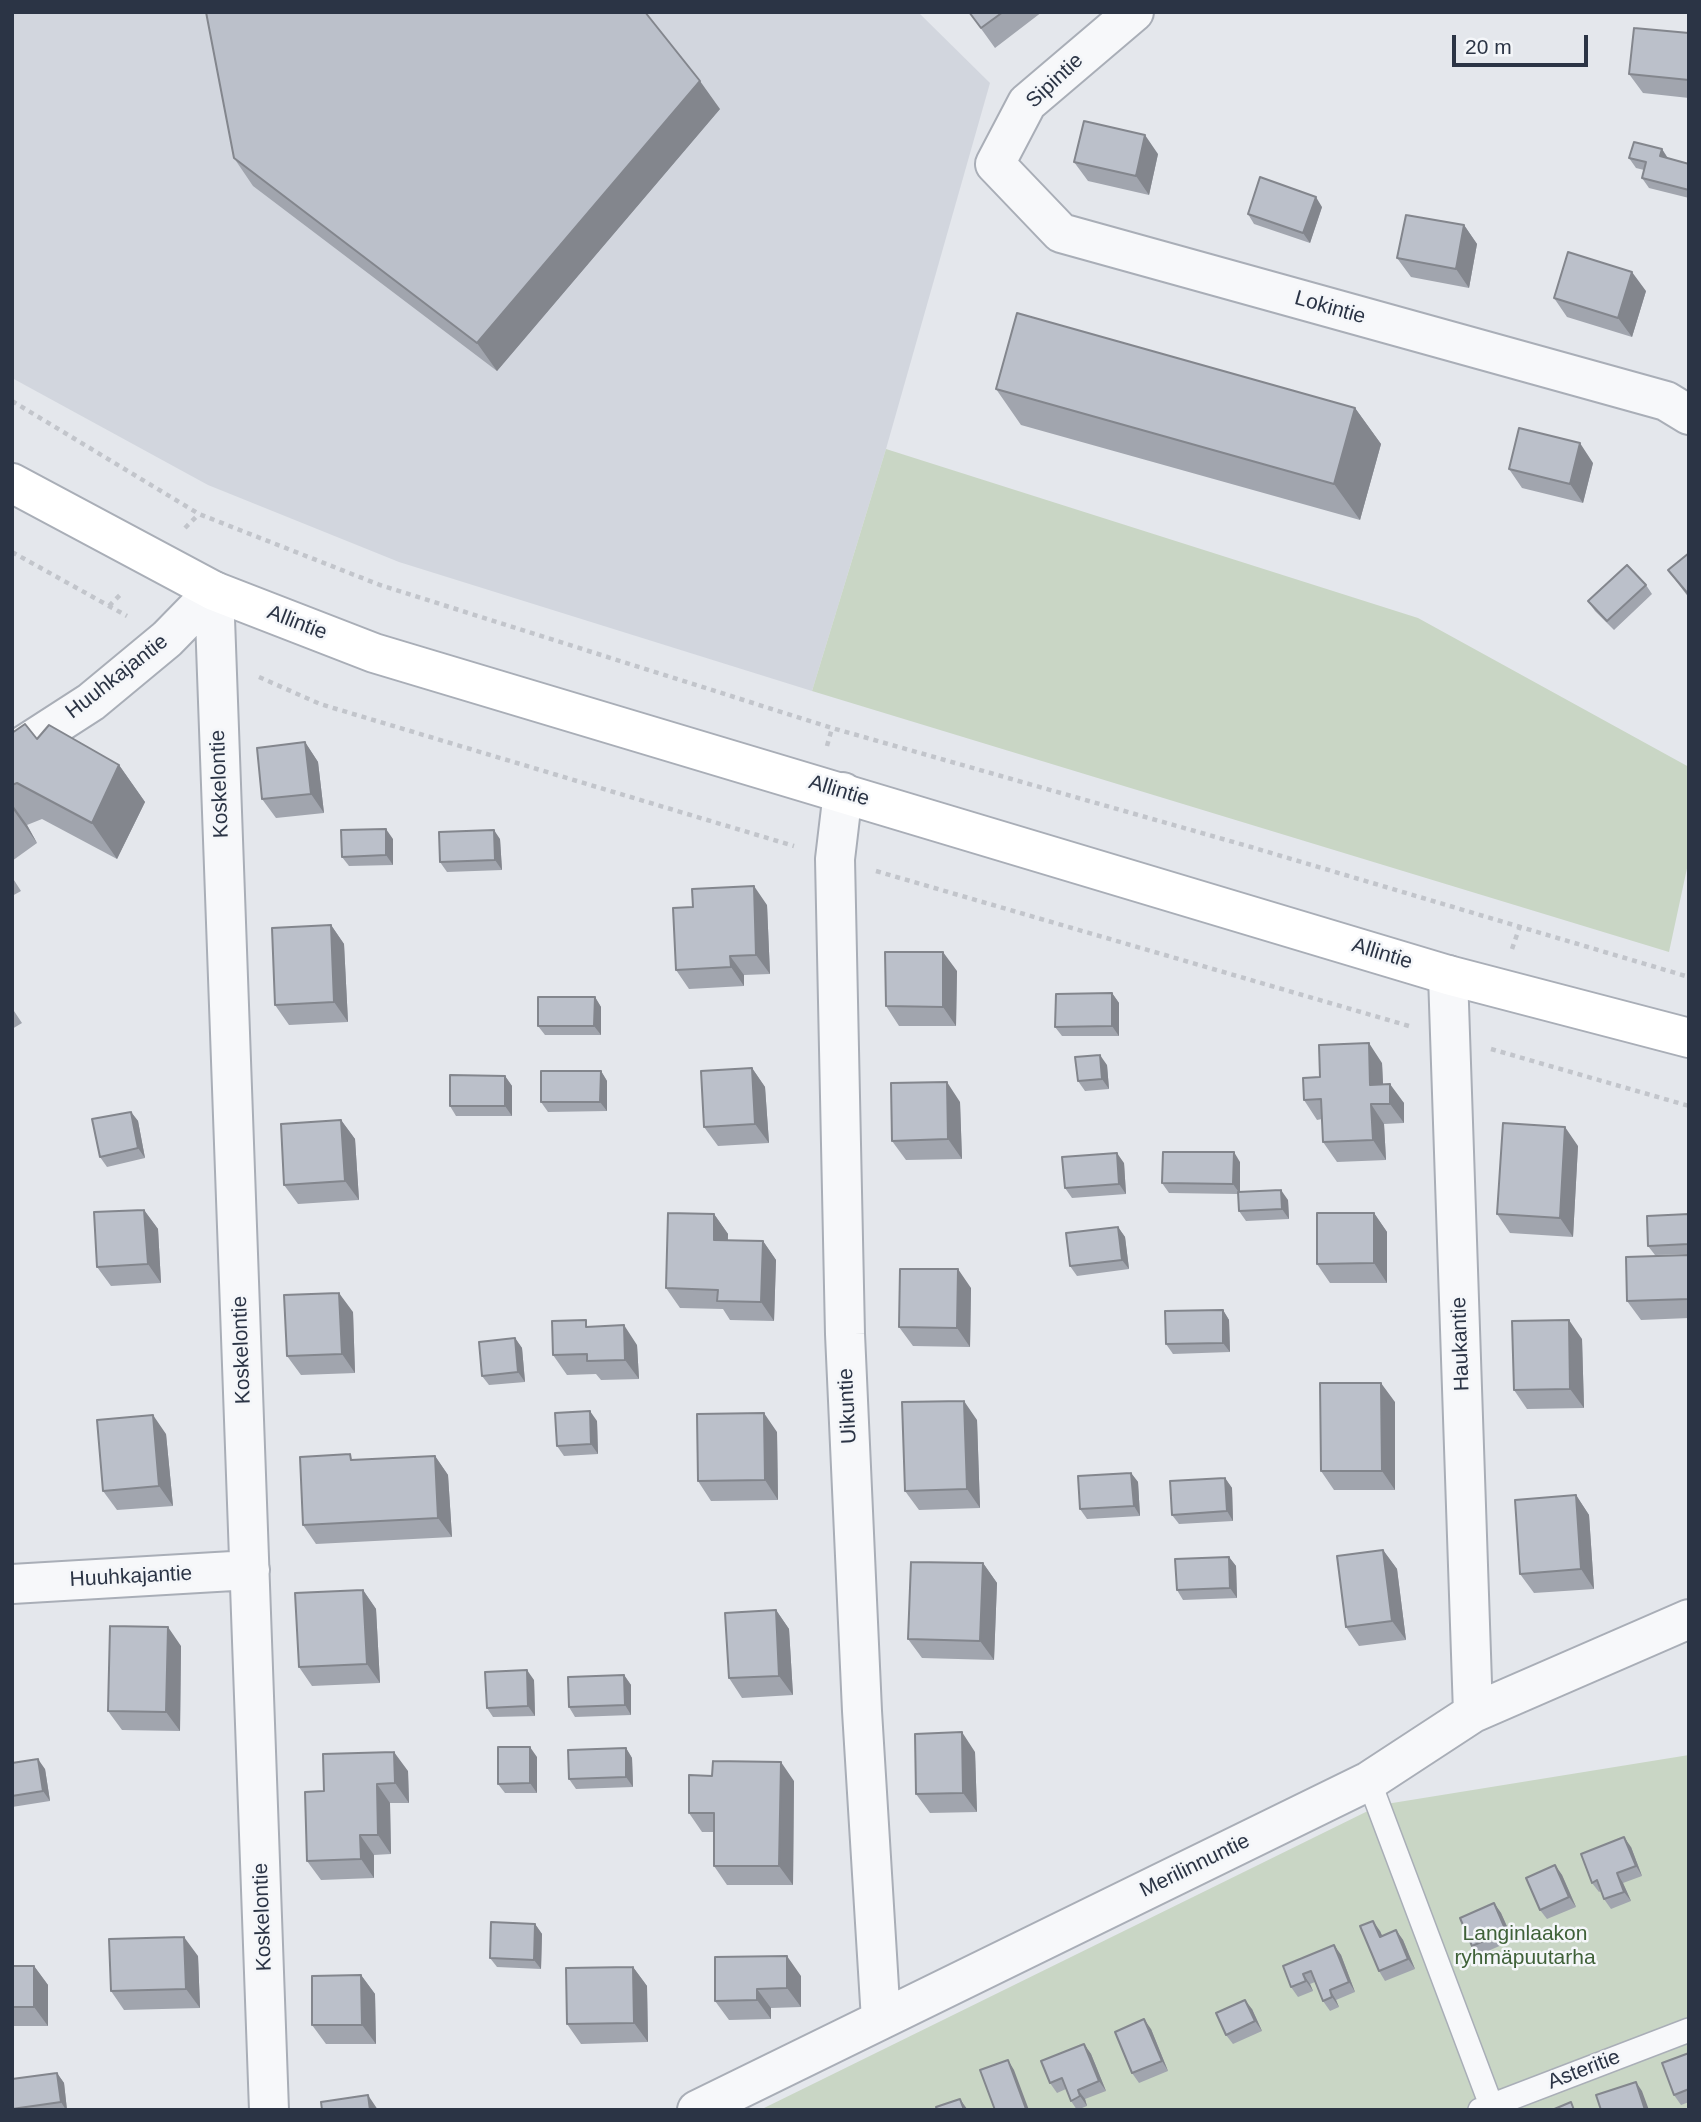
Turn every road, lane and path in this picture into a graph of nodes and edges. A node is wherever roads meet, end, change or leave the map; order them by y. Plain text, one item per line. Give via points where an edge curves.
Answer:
1 (1134, 12) edge
2 (995, 164) joint
3 (12, 401) edge
4 (1689, 415) edge
5 (12, 483) edge
6 (214, 591) junction
7 (12, 753) edge
8 (843, 792) junction
9 (1448, 975) junction
10 (1689, 977) edge
11 (1689, 1038) edge
12 (250, 1570) junction
13 (12, 1584) edge
14 (1689, 1619) edge
15 (1473, 1713) junction
16 (1369, 1781) junction
17 (881, 2020) junction
18 (1689, 2030) edge
19 (1486, 2108) edge
20 (269, 2110) edge
21 (697, 2110) edge

1 - 2 street, Sipintie via 1027,103
2 - 4 street, Lokintie via 1061,233 1666,401
3 - 10 path via 199,514 380,585 832,728
5 - 6 street, Allintie
6 - 7 street, Huuhkajantie via 167,639 91,702
6 - 8 street, Allintie via 374,653
6 - 12 street, Koskelontie
8 - 9 street, Allintie
8 - 17 street, Uikuntie via 835,859 845,1334
9 - 11 street, Allintie
9 - 15 street, Haukantie
12 - 13 street, Huuhkajantie
12 - 20 street, Koskelontie
14 - 15 street, Merilinnuntie
15 - 16 street, Merilinnuntie
16 - 17 street, Merilinnuntie
16 - 19 lane
17 - 21 street, Merilinnuntie
18 - 19 lane, Asteritie

